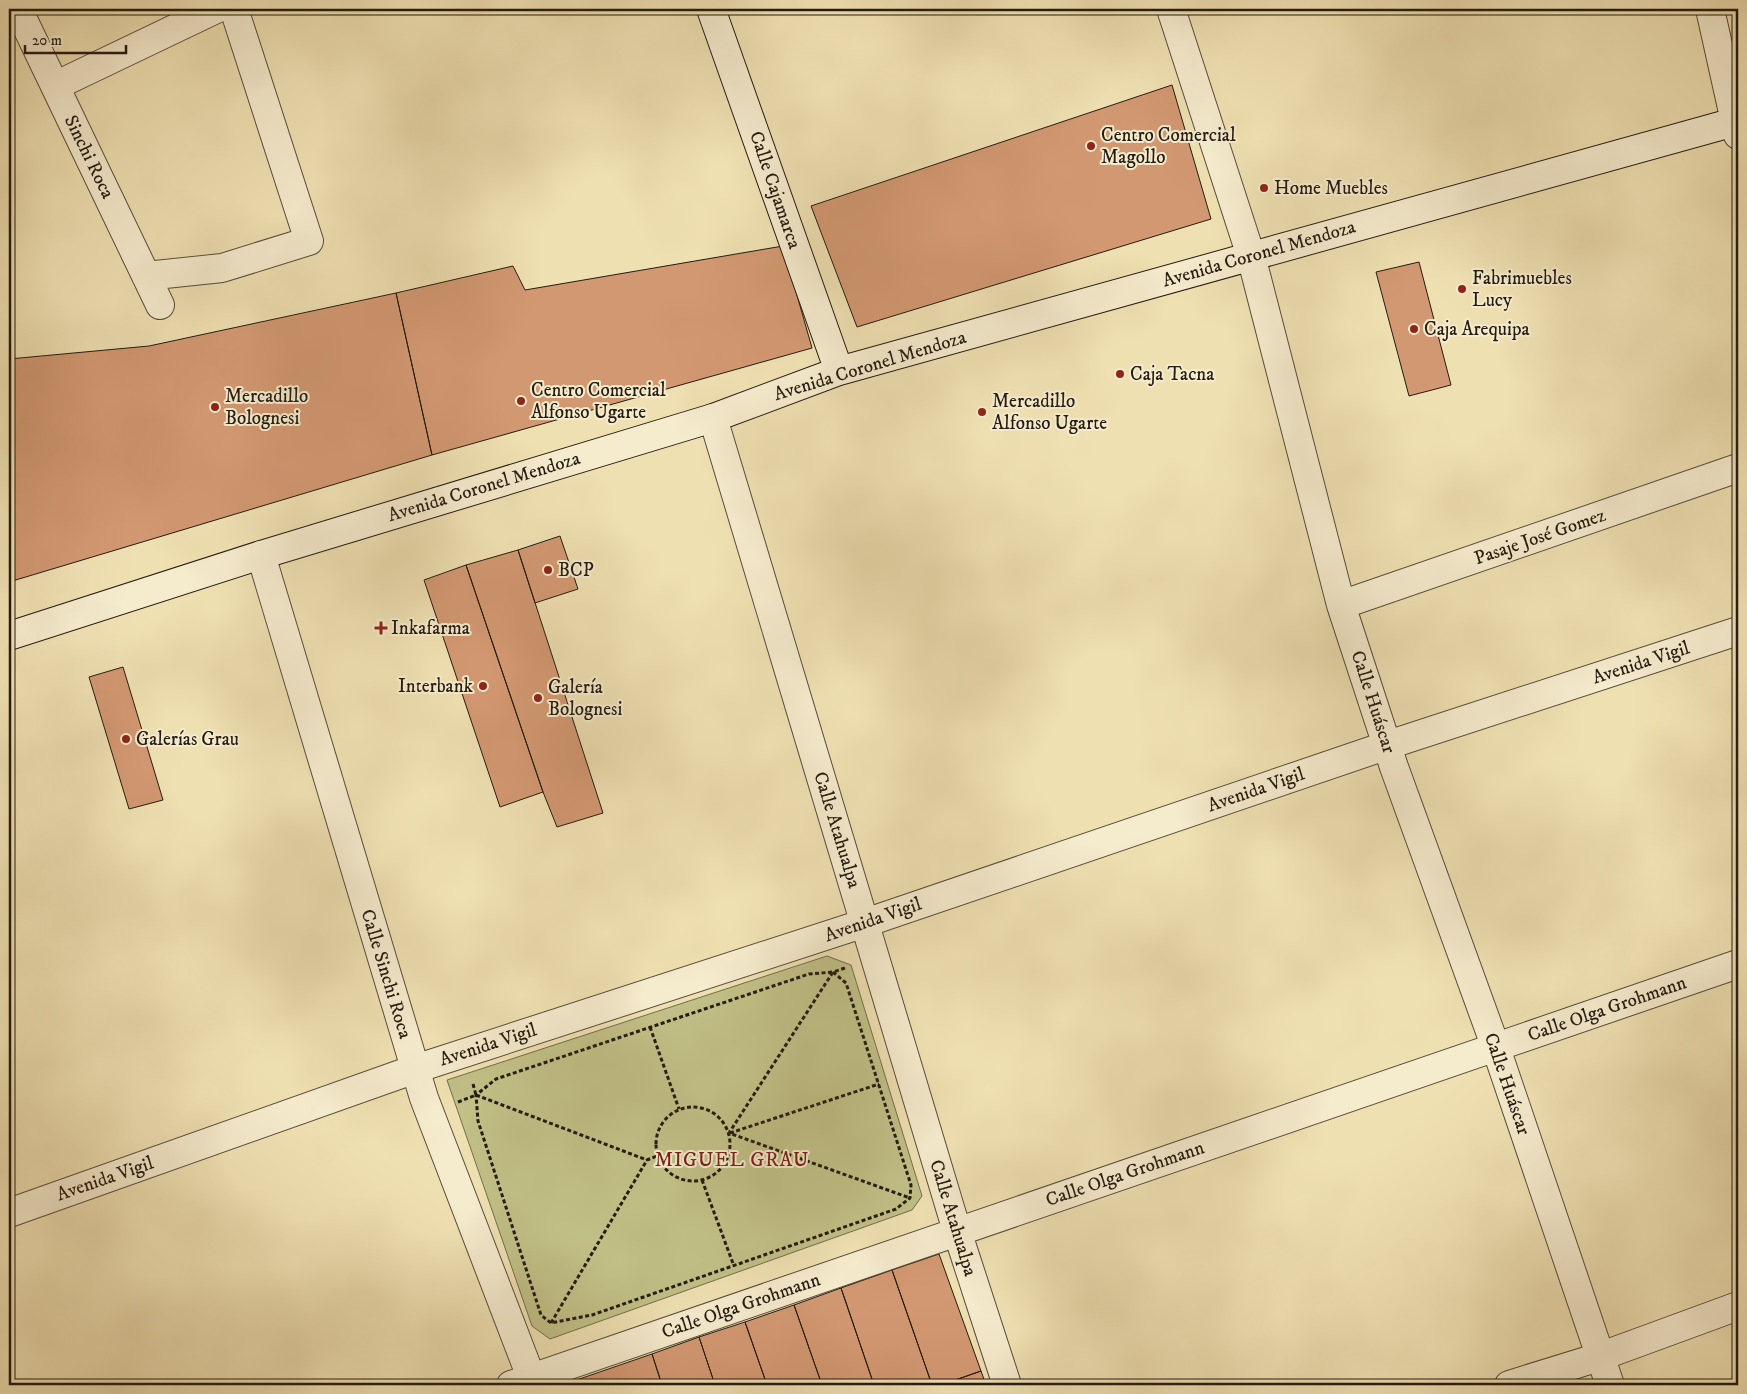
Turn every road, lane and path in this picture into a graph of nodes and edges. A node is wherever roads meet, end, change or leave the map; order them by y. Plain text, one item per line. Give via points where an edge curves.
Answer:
1 (14, 9) edge
2 (18, 9) edge
3 (216, 9) edge
4 (234, 9) edge
5 (711, 9) edge
6 (1172, 9) edge
7 (1710, 9) edge
8 (9, 13) edge
9 (55, 86) junction
10 (1737, 126) edge
11 (1251, 256) junction
12 (146, 276) junction
13 (160, 305) dead end
14 (839, 371) junction
15 (713, 418) junction
16 (1738, 468) edge
17 (261, 555) junction
18 (1342, 605) junction
19 (1738, 631) edge
20 (9, 636) edge
21 (1388, 745) junction
22 (865, 923) junction
23 (1738, 964) edge
24 (832, 972) junction
25 (650, 1027) junction
26 (1496, 1048) junction
27 (414, 1069) junction
28 (879, 1084) junction
29 (476, 1095) junction
30 (680, 1109) junction
31 (729, 1133) junction
32 (657, 1156) junction
33 (647, 1160) junction
34 (702, 1180) junction
35 (910, 1198) junction
36 (9, 1213) edge
37 (956, 1232) junction
38 (734, 1266) junction
39 (1738, 1306) edge
40 (551, 1324) junction
41 (1599, 1357) junction
42 (525, 1383) edge
43 (1008, 1385) edge
44 (1509, 1385) edge
45 (1610, 1385) edge

1 - 8 street
2 - 9 street, Sinchi Roca
3 - 9 street
4 - 12 street via 309,241 222,268
5 - 14 street, Calle Cajamarca
6 - 11 street, Calle Huáscar
7 - 10 street
9 - 12 street, Sinchi Roca
10 - 11 street, Avenida Coronel Mendoza
11 - 14 street, Avenida Coronel Mendoza
11 - 18 street, Calle Huáscar
12 - 13 street, Sinchi Roca
14 - 15 street, Avenida Coronel Mendoza
15 - 17 street, Avenida Coronel Mendoza
15 - 22 street, Calle Atahualpa
16 - 18 street, Pasaje José Gomez
17 - 20 street, Avenida Coronel Mendoza
17 - 27 street, Calle Sinchi Roca
18 - 21 street, Calle Huáscar
19 - 21 street, Avenida Vigil
21 - 22 street, Avenida Vigil
21 - 26 street, Calle Huáscar
22 - 27 street, Avenida Vigil
22 - 37 street, Calle Atahualpa
23 - 26 street, Calle Olga Grohmann
24 - 25 path via 809,974
24 - 28 path via 846,982
24 - 31 path
25 - 29 path via 496,1079
25 - 30 path
26 - 37 street, Calle Olga Grohmann
26 - 41 street, Calle Huáscar
27 - 36 street, Avenida Vigil
27 - 42 street, Calle Sinchi Roca
28 - 31 path
28 - 35 path via 912,1185
29 - 33 path
29 - 40 path via 478,1121 542,1315
30 - 31 path via 692,1106 715,1113
30 - 32 path via 661,1125
31 - 34 path via 731,1145 725,1162 713,1175
31 - 35 path
32 - 33 path
32 - 34 path via 678,1177
33 - 40 path
34 - 38 path
35 - 38 path via 896,1209
37 - 42 street, Calle Olga Grohmann
37 - 43 street, Calle Atahualpa
38 - 40 path via 592,1315
39 - 41 street
41 - 44 street
41 - 45 street, Calle Huáscar

